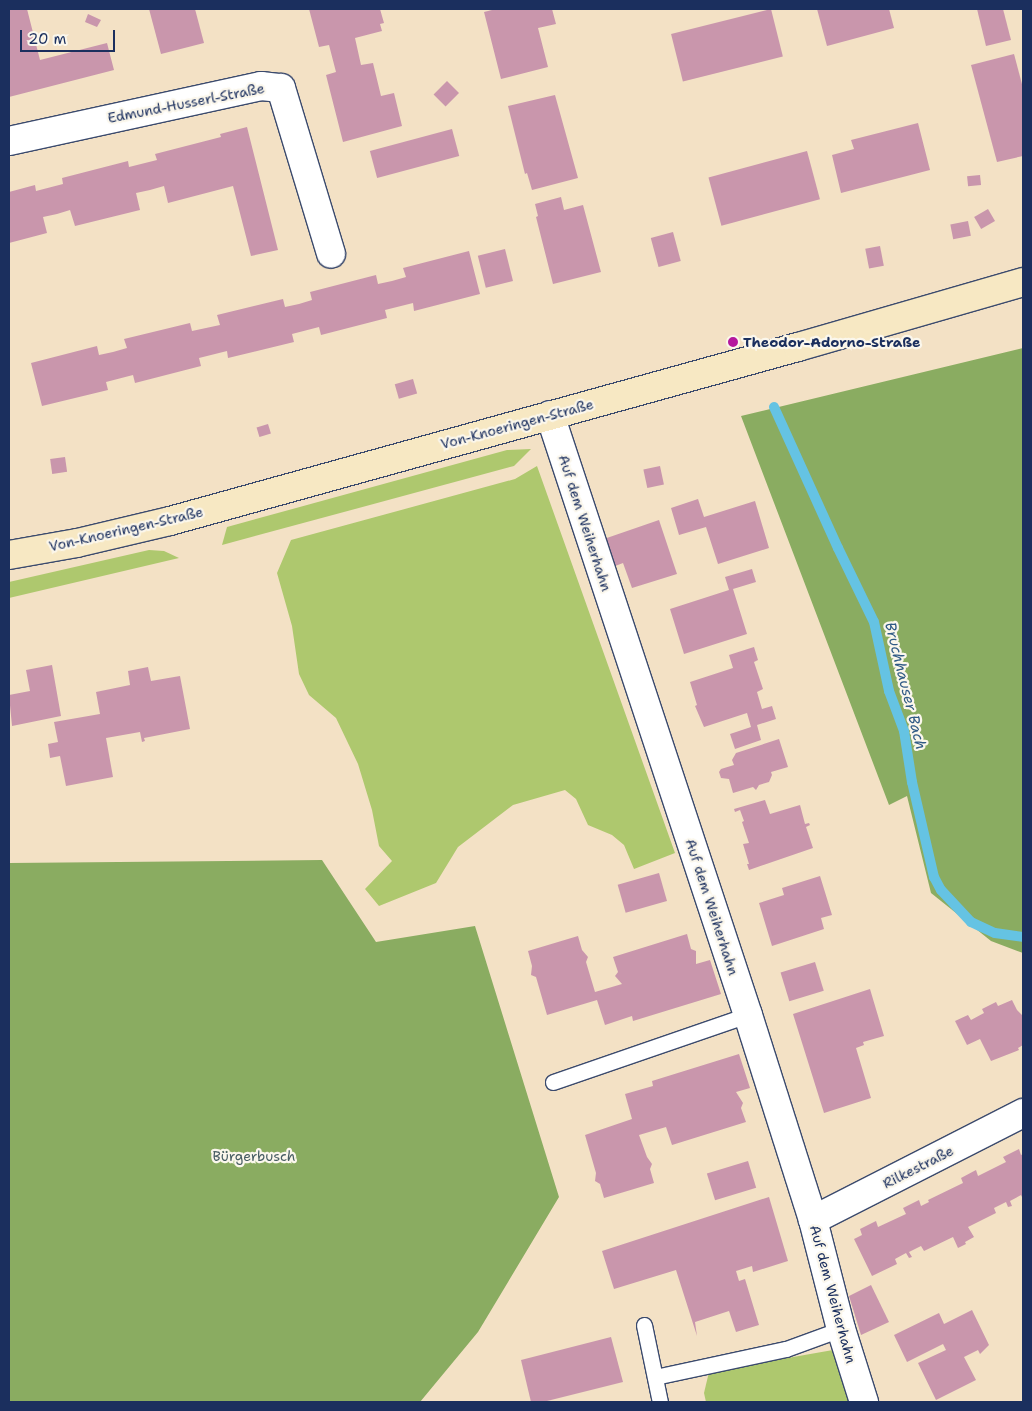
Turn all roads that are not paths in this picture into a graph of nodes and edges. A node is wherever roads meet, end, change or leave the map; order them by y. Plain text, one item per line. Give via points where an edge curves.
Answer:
1 (9, 141) edge
2 (331, 254) dead end
3 (1023, 282) edge
4 (550, 415) junction
5 (9, 555) edge
6 (748, 1016) junction
7 (553, 1082) dead end
8 (1023, 1113) edge
9 (813, 1220) junction
10 (644, 1324) dead end
11 (841, 1329) junction
12 (655, 1377) junction
13 (660, 1402) edge
14 (864, 1402) edge

1 - 2 street, Edmund-Husserl-Straße via 261,86 281,88
3 - 4 main road, Von-Knoeringen-Straße
4 - 5 main road, Von-Knoeringen-Straße via 170,521
4 - 6 street, Auf dem Weiherhahn
6 - 7 lane
6 - 9 street, Auf dem Weiherhahn
8 - 9 street, Rilkestraße
9 - 11 street, Auf dem Weiherhahn
10 - 12 lane
11 - 12 lane via 786,1349
11 - 14 street, Auf dem Weiherhahn
12 - 13 lane

